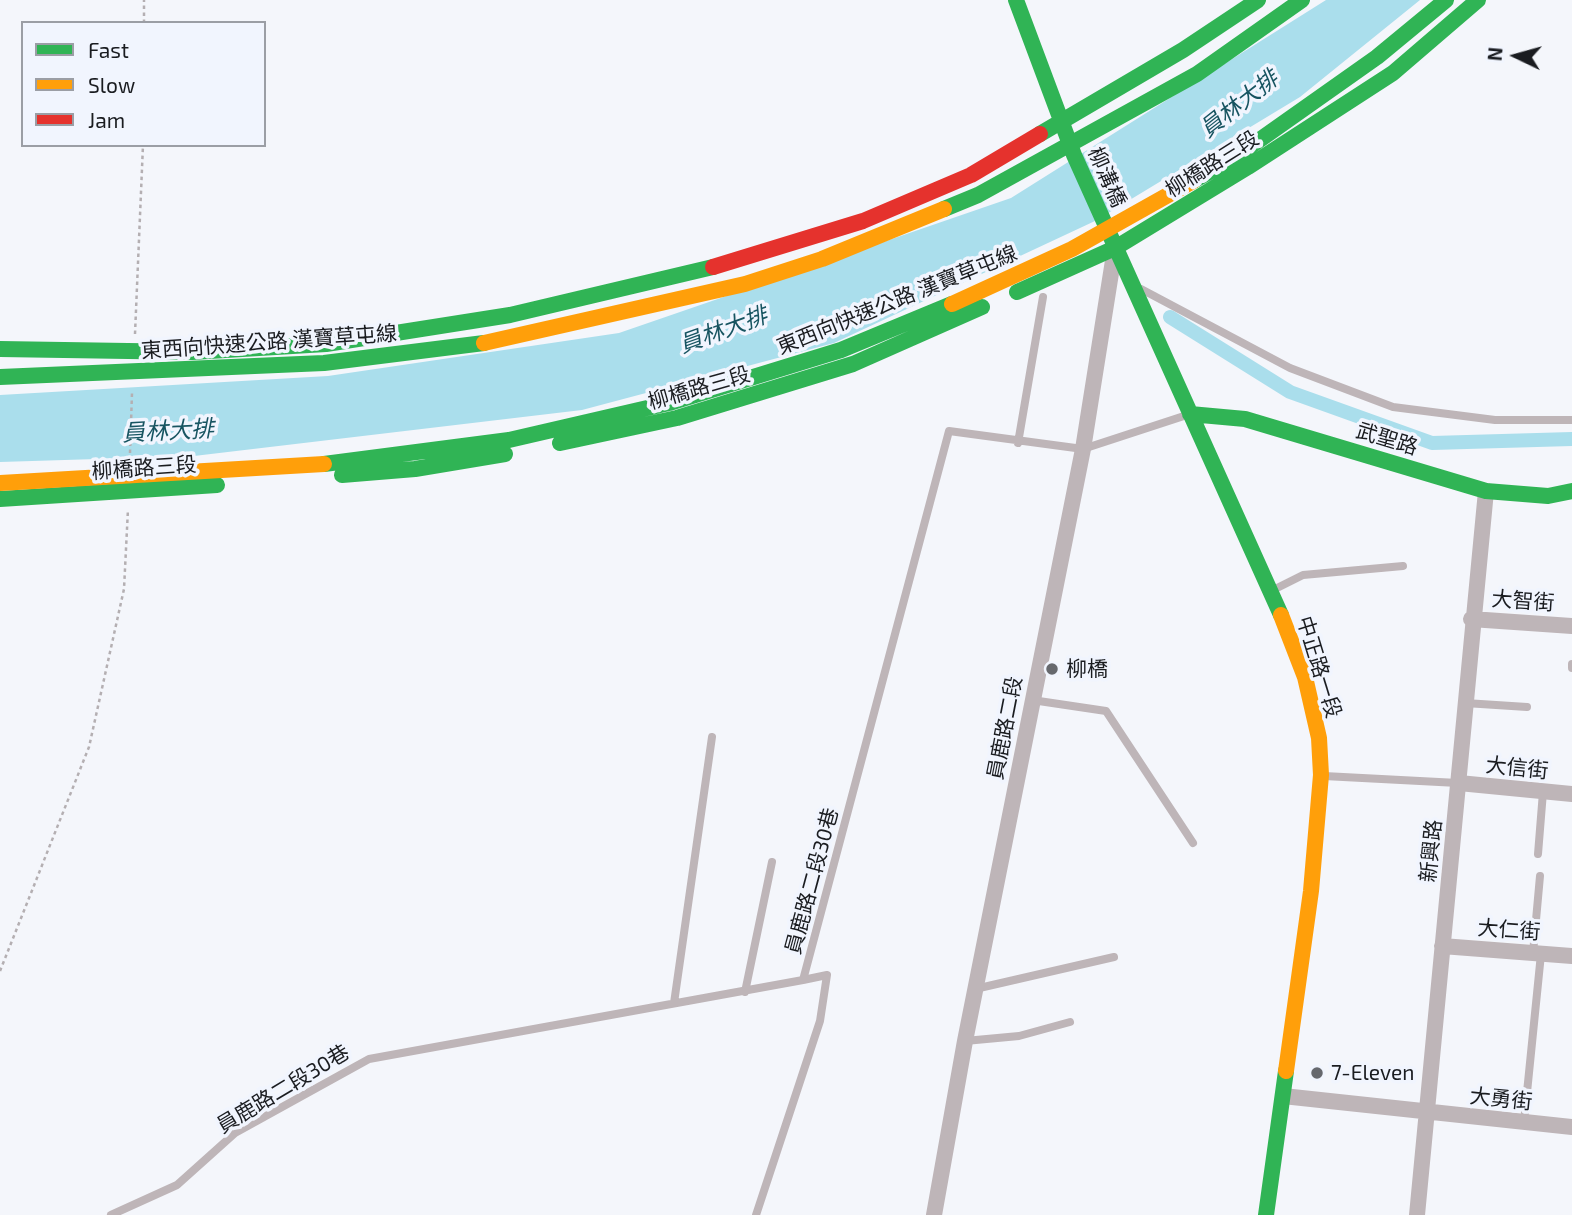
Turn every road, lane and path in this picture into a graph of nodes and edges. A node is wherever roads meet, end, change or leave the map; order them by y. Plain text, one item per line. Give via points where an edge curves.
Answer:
1 (144, 0) edge
2 (1016, 0) edge
3 (1258, 0) edge
4 (1302, 0) edge
5 (1446, 0) edge
6 (1478, 0) edge
7 (144, 21) edge
8 (1060, 123) junction
9 (143, 147) edge
10 (1115, 248) junction
11 (1133, 284) junction
12 (1042, 297) dead end
13 (0, 349) edge
14 (134, 350) junction
15 (0, 377) edge
16 (132, 391) dead end
17 (1190, 414) junction
18 (1572, 420) edge
19 (1018, 443) junction
20 (1083, 449) junction
21 (130, 455) dead end
22 (0, 482) edge
23 (128, 491) junction
24 (1486, 491) junction
25 (1572, 491) edge
26 (0, 499) edge
27 (1403, 566) dead end
28 (1272, 590) junction
29 (1471, 619) junction
30 (1572, 626) edge
31 (1032, 700) junction
32 (1465, 703) junction
33 (1527, 707) dead end
34 (712, 737) dead end
35 (1321, 775) junction
36 (1458, 783) junction
37 (1544, 792) junction
38 (1572, 794) edge
39 (1192, 843) dead end
40 (1538, 854) dead end
41 (772, 862) dead end
42 (1540, 876) dead end
43 (1442, 946) junction
44 (1537, 954) junction
45 (1572, 956) edge
46 (1114, 957) dead end
47 (0, 971) edge
48 (803, 980) junction
49 (975, 989) junction
50 (746, 992) junction
51 (674, 1003) junction
52 (1070, 1022) dead end
53 (965, 1041) junction
54 (1283, 1096) junction
55 (1427, 1112) junction
56 (1524, 1122) junction
57 (1572, 1127) edge
58 (111, 1215) edge
59 (756, 1215) edge
60 (934, 1215) edge
61 (1266, 1215) edge
62 (1416, 1215) edge

1 - 7 path
2 - 8 main road, 柳溝橋
3 - 8 main road
4 - 15 main road, 東西向快速公路 漢寶草屯線 via 1197,74 978,195 822,259 745,284 513,339 416,353 324,363
5 - 22 main road, 東西向快速公路 漢寶草屯線 via 1377,57 1234,158 1061,255 841,350 669,404 509,440 333,463
6 - 10 main road, 柳橋路三段 via 1393,73
8 - 10 main road, 柳溝橋
8 - 14 main road via 971,175 863,221 654,282 510,316 326,344 192,352
9 - 14 path
10 - 11 main road, 中正路一段
10 - 20 street, 員鹿路二段
10 - 23 main road, 柳橋路三段 via 853,364 677,418 415,469
11 - 17 main road, 中正路一段
11 - 18 lane via 1290,368 1394,407 1495,420
12 - 19 lane
13 - 14 main road
16 - 21 path
17 - 20 lane, 員鹿路二段30巷
17 - 24 main road, 武聖路 via 1245,419
17 - 28 main road, 中正路一段
19 - 20 lane, 員鹿路二段30巷
19 - 48 lane, 員鹿路二段30巷 via 948,431
20 - 31 street, 員鹿路二段
23 - 26 main road, 柳橋路三段
23 - 47 path via 124,589 89,747
24 - 25 main road, 武聖路 via 1548,496
24 - 29 street, 新興路
27 - 28 lane via 1303,575
28 - 35 main road, 中正路一段 via 1304,677 1319,738
29 - 30 street, 大智街
29 - 32 street, 新興路
31 - 39 lane via 1106,711
31 - 49 street, 員鹿路二段
32 - 33 lane
32 - 36 street, 新興路
34 - 51 lane
35 - 36 lane
35 - 54 main road, 中正路一段 via 1311,891
36 - 37 street, 大信街
36 - 43 street, 新興路
37 - 38 street, 大信街
37 - 40 lane
41 - 50 lane
42 - 44 lane
43 - 44 street, 大仁街
43 - 55 street, 新興路
44 - 45 street, 大仁街
44 - 56 lane
46 - 49 lane
48 - 50 lane, 員鹿路二段30巷
48 - 59 lane via 827,975 820,1021
49 - 53 street, 員鹿路二段
50 - 51 lane, 員鹿路二段30巷
51 - 58 lane, 員鹿路二段30巷 via 369,1059 235,1133 177,1185
52 - 53 lane via 1019,1036
53 - 60 street, 員鹿路二段
54 - 55 street, 大勇街
54 - 61 main road, 中正路一段
55 - 56 street, 大勇街
55 - 62 street, 新興路
56 - 57 street, 大勇街

